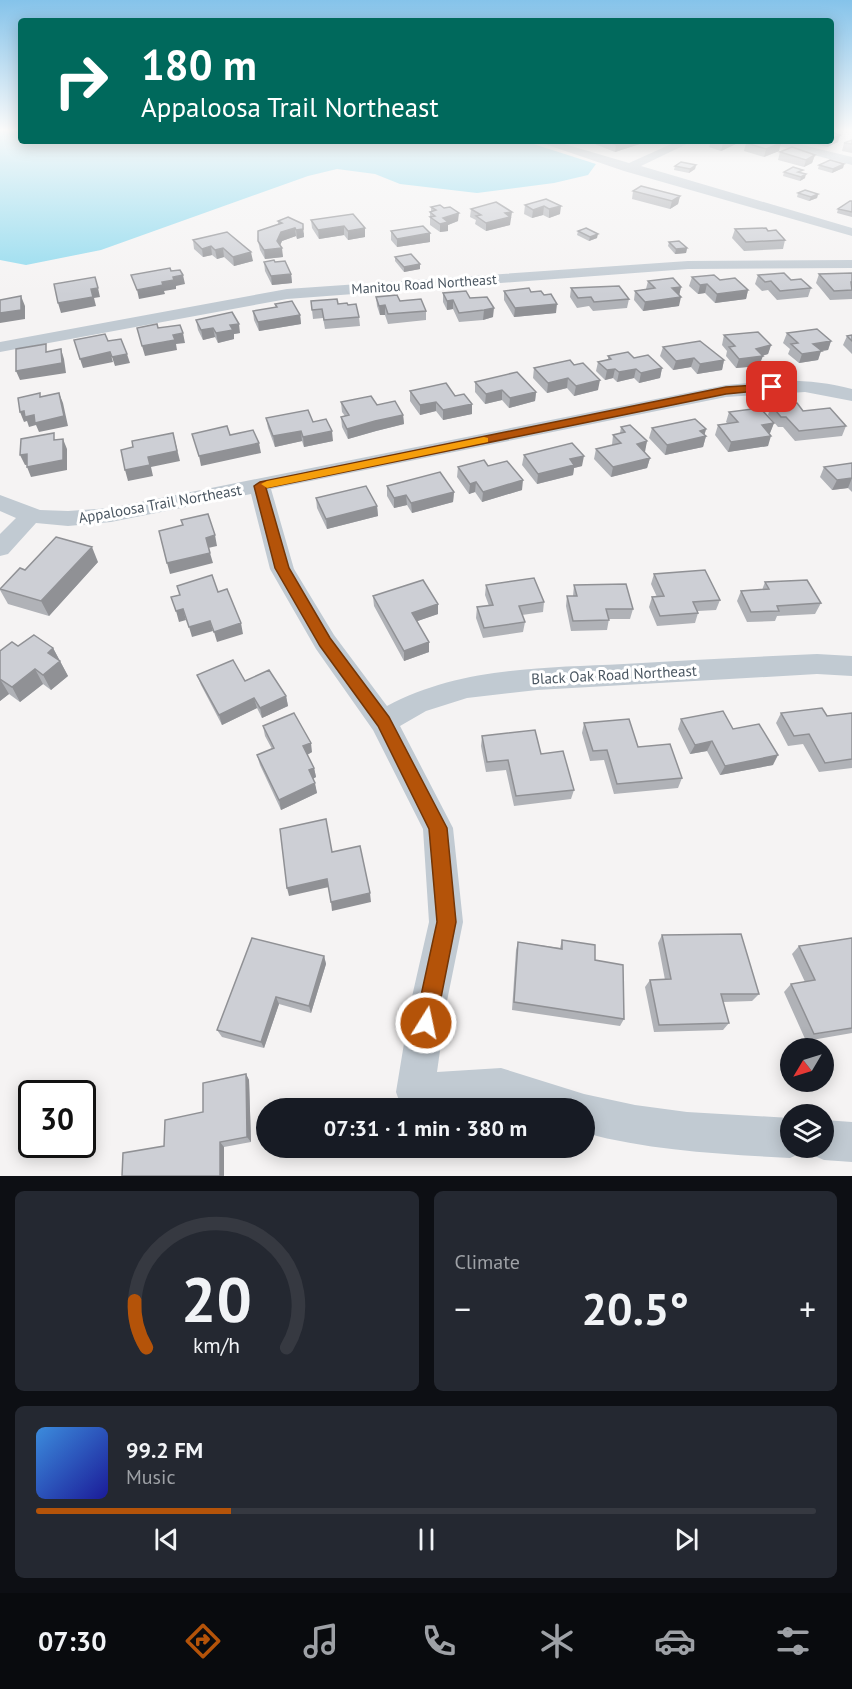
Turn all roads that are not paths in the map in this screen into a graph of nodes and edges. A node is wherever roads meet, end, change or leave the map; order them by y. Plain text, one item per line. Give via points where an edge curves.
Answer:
1 (691, 186) edge
2 (852, 232) edge
3 (852, 264) edge
4 (0, 346) edge
5 (852, 395) edge
6 (260, 486) junction
7 (0, 502) edge
8 (30, 516) junction
9 (0, 548) edge
10 (852, 666) edge
11 (383, 722) junction
12 (538, 1098) edge
13 (595, 1116) edge
14 (780, 1137) edge
15 (834, 1141) edge
16 (852, 1142) edge

1 - 2 street
3 - 4 street, Manitou Road Northeast via 688,265 287,294
5 - 6 street, Appaloosa Trail Northeast via 831,388 796,385 726,391
6 - 8 street, Appaloosa Trail Northeast via 111,515 70,519
6 - 11 street via 282,568 325,642
7 - 8 street, Appaloosa Trail Northeast
8 - 9 street
10 - 11 street, Black Oak Road Northeast via 817,664 561,677 467,687 417,702
11 - 12 street via 438,828 446,922 415,1092 501,1087
13 - 14 street via 719,1134
15 - 16 street

